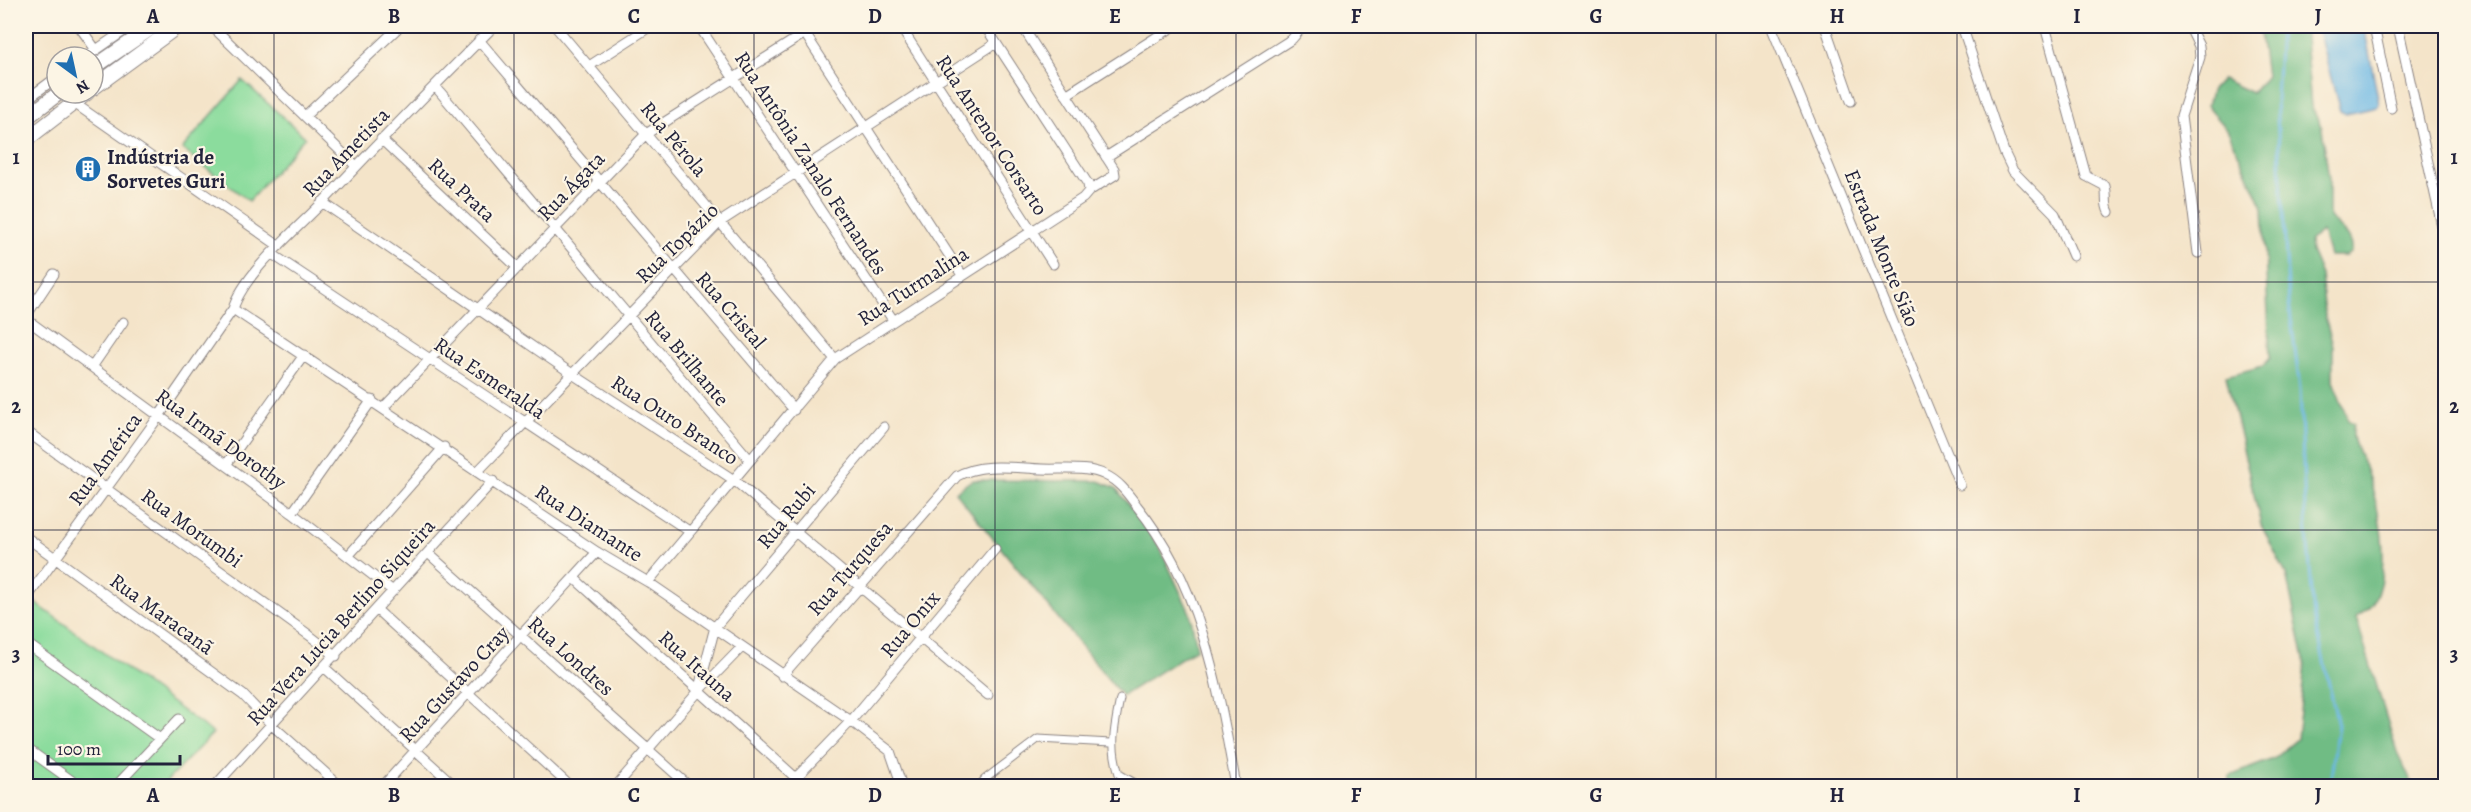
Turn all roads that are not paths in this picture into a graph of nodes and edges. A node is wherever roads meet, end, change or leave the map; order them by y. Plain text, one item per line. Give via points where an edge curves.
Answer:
1 (79, 26) edge
2 (131, 26) edge
3 (154, 26) edge
4 (178, 26) edge
5 (226, 26) edge
6 (400, 26) edge
7 (494, 26) edge
8 (555, 26) edge
9 (651, 26) edge
10 (699, 26) edge
11 (816, 26) edge
12 (900, 26) edge
13 (985, 26) edge
14 (1022, 26) edge
15 (1174, 26) edge
16 (1303, 26) edge
17 (1771, 26) edge
18 (1825, 26) edge
19 (1962, 26) edge
20 (2045, 26) edge
21 (2374, 26) edge
22 (2398, 26) edge
23 (2188, 27) edge
24 (214, 29) edge
25 (802, 29) edge
26 (479, 40) junction
27 (996, 43) junction
28 (92, 45) edge
29 (103, 45) edge
30 (105, 60) edge
31 (589, 66) junction
32 (733, 78) junction
33 (105, 79) edge
34 (936, 82) junction
35 (435, 86) junction
36 (45, 87) edge
37 (1066, 95) junction
38 (26, 100) edge
39 (1851, 101) dead end
40 (45, 104) edge
41 (71, 105) edge
42 (77, 105) edge
43 (2391, 108) dead end
44 (305, 116) junction
45 (26, 118) edge
46 (865, 127) junction
47 (646, 134) junction
48 (381, 139) junction
49 (26, 140) edge
50 (1106, 156) junction
51 (355, 165) junction
52 (795, 173) junction
53 (600, 182) junction
54 (1089, 191) junction
55 (322, 202) junction
56 (2109, 212) dead end
57 (720, 222) junction
58 (556, 228) junction
59 (1032, 230) junction
60 (2445, 244) edge
61 (276, 250) junction
62 (2198, 253) dead end
63 (2073, 256) dead end
64 (1053, 264) dead end
65 (518, 268) junction
66 (673, 269) junction
67 (54, 273) dead end
68 (962, 275) junction
69 (233, 309) junction
70 (477, 310) junction
71 (628, 316) junction
72 (26, 318) edge
73 (893, 320) junction
74 (123, 322) dead end
75 (304, 355) junction
76 (429, 359) junction
77 (835, 359) junction
78 (92, 367) junction
79 (571, 374) junction
80 (372, 400) junction
81 (383, 408) junction
82 (794, 410) junction
83 (159, 416) junction
84 (523, 422) junction
85 (884, 427) dead end
86 (26, 431) edge
87 (444, 447) junction
88 (750, 460) junction
89 (226, 465) junction
90 (478, 471) junction
91 (734, 480) junction
92 (493, 481) junction
93 (1960, 485) dead end
94 (106, 489) junction
95 (292, 513) junction
96 (689, 531) junction
97 (796, 533) junction
98 (26, 537) edge
99 (995, 549) dead end
100 (597, 552) junction
101 (428, 553) junction
102 (349, 555) junction
103 (55, 558) junction
104 (575, 579) junction
105 (648, 582) junction
106 (859, 586) junction
107 (393, 591) junction
108 (26, 599) edge
109 (377, 610) junction
110 (715, 627) junction
111 (522, 636) junction
112 (922, 638) junction
113 (26, 643) edge
114 (742, 647) junction
115 (336, 657) junction
116 (325, 668) junction
117 (782, 676) junction
118 (698, 692) junction
119 (470, 694) junction
120 (988, 694) dead end
121 (1120, 699) dead end
122 (178, 719) dead end
123 (851, 721) junction
124 (273, 726) junction
125 (160, 739) junction
126 (1112, 742) junction
127 (26, 748) edge
128 (417, 751) junction
129 (648, 751) junction
130 (796, 778) junction
131 (901, 782) edge
132 (79, 786) edge
133 (116, 786) edge
134 (217, 786) edge
135 (340, 786) edge
136 (384, 786) edge
137 (455, 786) edge
138 (570, 786) edge
139 (616, 786) edge
140 (689, 786) edge
141 (788, 786) edge
142 (892, 786) edge
143 (979, 786) edge
144 (1140, 786) edge
145 (1236, 786) edge

1 - 28 street
2 - 29 street
3 - 30 main road
4 - 33 main road
5 - 24 street
6 - 44 street
7 - 26 street, Rua Ametista
8 - 31 street, Rua Pérola
9 - 31 street
10 - 32 street, Rua Antônia Zanalo Fernandes
11 - 25 street, Rua Ágata
12 - 34 street, Rua Antenor Corsarto
13 - 27 street
14 - 37 street
15 - 37 street
16 - 50 street via 1292,39
17 - 93 street, Estrada Monte Sião
18 - 39 street
19 - 63 street via 2013,171 2055,214
20 - 56 street via 2086,176 2105,186 2105,206
21 - 43 street
22 - 60 street
23 - 62 street via 2199,46 2200,57 2181,116
24 - 44 street
25 - 32 street, Rua Ágata
25 - 46 street
26 - 35 street, Rua Ametista
26 - 53 street, Rua Cristal
27 - 34 street, Rua Topázio
27 - 54 street
31 - 47 street, Rua Pérola
32 - 47 street, Rua Ágata
32 - 52 street, Rua Antônia Zanalo Fernandes
34 - 46 street, Rua Topázio
34 - 59 street, Rua Antenor Corsarto
35 - 48 street, Rua Ametista
35 - 58 street, Rua Brilhante
36 - 38 street
37 - 50 street
40 - 45 main road
41 - 49 main road
42 - 61 street, Rua Esmeralda
44 - 51 street
45 - 49 main road
46 - 52 street, Rua Topázio
46 - 68 street
47 - 53 street, Rua Ágata
47 - 57 street, Rua Pérola
48 - 51 street, Rua Ametista
48 - 65 street, Rua Prata
50 - 54 street, Rua Turmalina via 1115,175
51 - 55 street, Rua Ametista
52 - 57 street, Rua Topázio
52 - 73 street, Rua Antônia Zanalo Fernandes
53 - 58 street, Rua Ágata
53 - 66 street, Rua Cristal
54 - 59 street, Rua Turmalina
55 - 61 street, Rua Ametista
55 - 70 street, Rua Ouro Branco
57 - 66 street, Rua Topázio
57 - 77 street, Rua Pérola
58 - 65 street, Rua Ágata
58 - 71 street, Rua Brilhante
59 - 64 street, Rua Antenor Corsarto
59 - 68 street, Rua Turmalina
61 - 69 street, Rua Ametista via 237,296
61 - 76 street, Rua Esmeralda
65 - 70 street, Rua Ágata
66 - 71 street, Rua Topázio
66 - 82 street, Rua Cristal
67 - 72 street
68 - 73 street, Rua Turmalina
69 - 75 street, Rua Diamante
69 - 83 street, Rua América
70 - 76 street, Rua Ágata
70 - 79 street, Rua Ouro Branco
71 - 79 street, Rua Topázio
71 - 88 street, Rua Brilhante
72 - 78 street, Rua Irmã Dorothy
73 - 77 street, Rua Turmalina
74 - 78 street
75 - 80 street, Rua Diamante
75 - 89 street
76 - 81 street, Rua Ágata
76 - 84 street, Rua Esmeralda
77 - 82 street, Rua Turmalina
78 - 83 street, Rua Irmã Dorothy
79 - 84 street, Rua Topázio
79 - 91 street, Rua Ouro Branco
80 - 81 street, Rua Diamante
80 - 95 street
81 - 87 street, Rua Diamante
82 - 88 street, Rua Turmalina
83 - 89 street, Rua Irmã Dorothy
83 - 94 street, Rua América
84 - 90 street, Rua Topázio
84 - 96 street, Rua Esmeralda
85 - 97 street, Rua Rubi
86 - 94 street, Rua Morumbi
87 - 90 street, Rua Diamante
87 - 102 street
88 - 91 street, Rua Turmalina
89 - 95 street, Rua Irmã Dorothy
90 - 92 street, Rua Diamante
91 - 96 street, Rua Turmalina
91 - 97 street, Rua Ouro Branco
92 - 100 street, Rua Diamante
92 - 101 street, Rua Vera Lucia Berlino Siqueira
94 - 103 street, Rua América
94 - 115 street, Rua Morumbi
95 - 102 street, Rua Irmã Dorothy
96 - 105 street, Rua Turmalina
97 - 106 street, Rua Ouro Branco
97 - 110 street, Rua Rubi
98 - 103 street, Rua Maracanã
99 - 112 street, Rua Onix
100 - 104 street, Rua Gustavo Cray
100 - 105 street, Rua Diamante
101 - 107 street, Rua Vera Lucia Berlino Siqueira
101 - 111 street, Rua Londres
102 - 107 street, Rua Irmã Dorothy
103 - 108 street, Rua América
103 - 124 street, Rua Maracanã via 243,695
104 - 111 street, Rua Gustavo Cray
104 - 118 street, Rua Itauna
105 - 110 street, Rua Diamante
106 - 112 street, Rua Ouro Branco
106 - 117 street, Rua Turquesa
106 - 145 street, Rua Turquesa via 946,485 970,470 996,467 1100,472 1120,485 1162,540 1192,598
107 - 109 street, Rua Vera Lucia Berlino Siqueira
109 - 115 street, Rua Vera Lucia Berlino Siqueira
109 - 119 street
110 - 114 street, Rua Diamante
110 - 118 street
111 - 119 street, Rua Gustavo Cray
111 - 129 street, Rua Londres
112 - 120 street, Rua Ouro Branco
112 - 123 street, Rua Onix
113 - 125 street
114 - 117 street, Rua Diamante
114 - 118 street
115 - 116 street, Rua Vera Lucia Berlino Siqueira
116 - 124 street, Rua Vera Lucia Berlino Siqueira
116 - 128 street
117 - 123 street, Rua Diamante
118 - 129 street
118 - 130 street, Rua Itauna
119 - 128 street, Rua Gustavo Cray
119 - 138 street
121 - 126 street
122 - 125 street
123 - 130 street, Rua Onix
123 - 131 street, Rua Diamante via 890,752
124 - 134 street, Rua Vera Lucia Berlino Siqueira
124 - 135 street, Rua Maracanã
125 - 133 street
126 - 143 street via 1038,739
126 - 144 street via 1119,774
127 - 132 street
128 - 136 street, Rua Gustavo Cray
128 - 137 street
129 - 139 street
129 - 140 street, Rua Londres
130 - 141 street, Rua Onix
131 - 142 street

